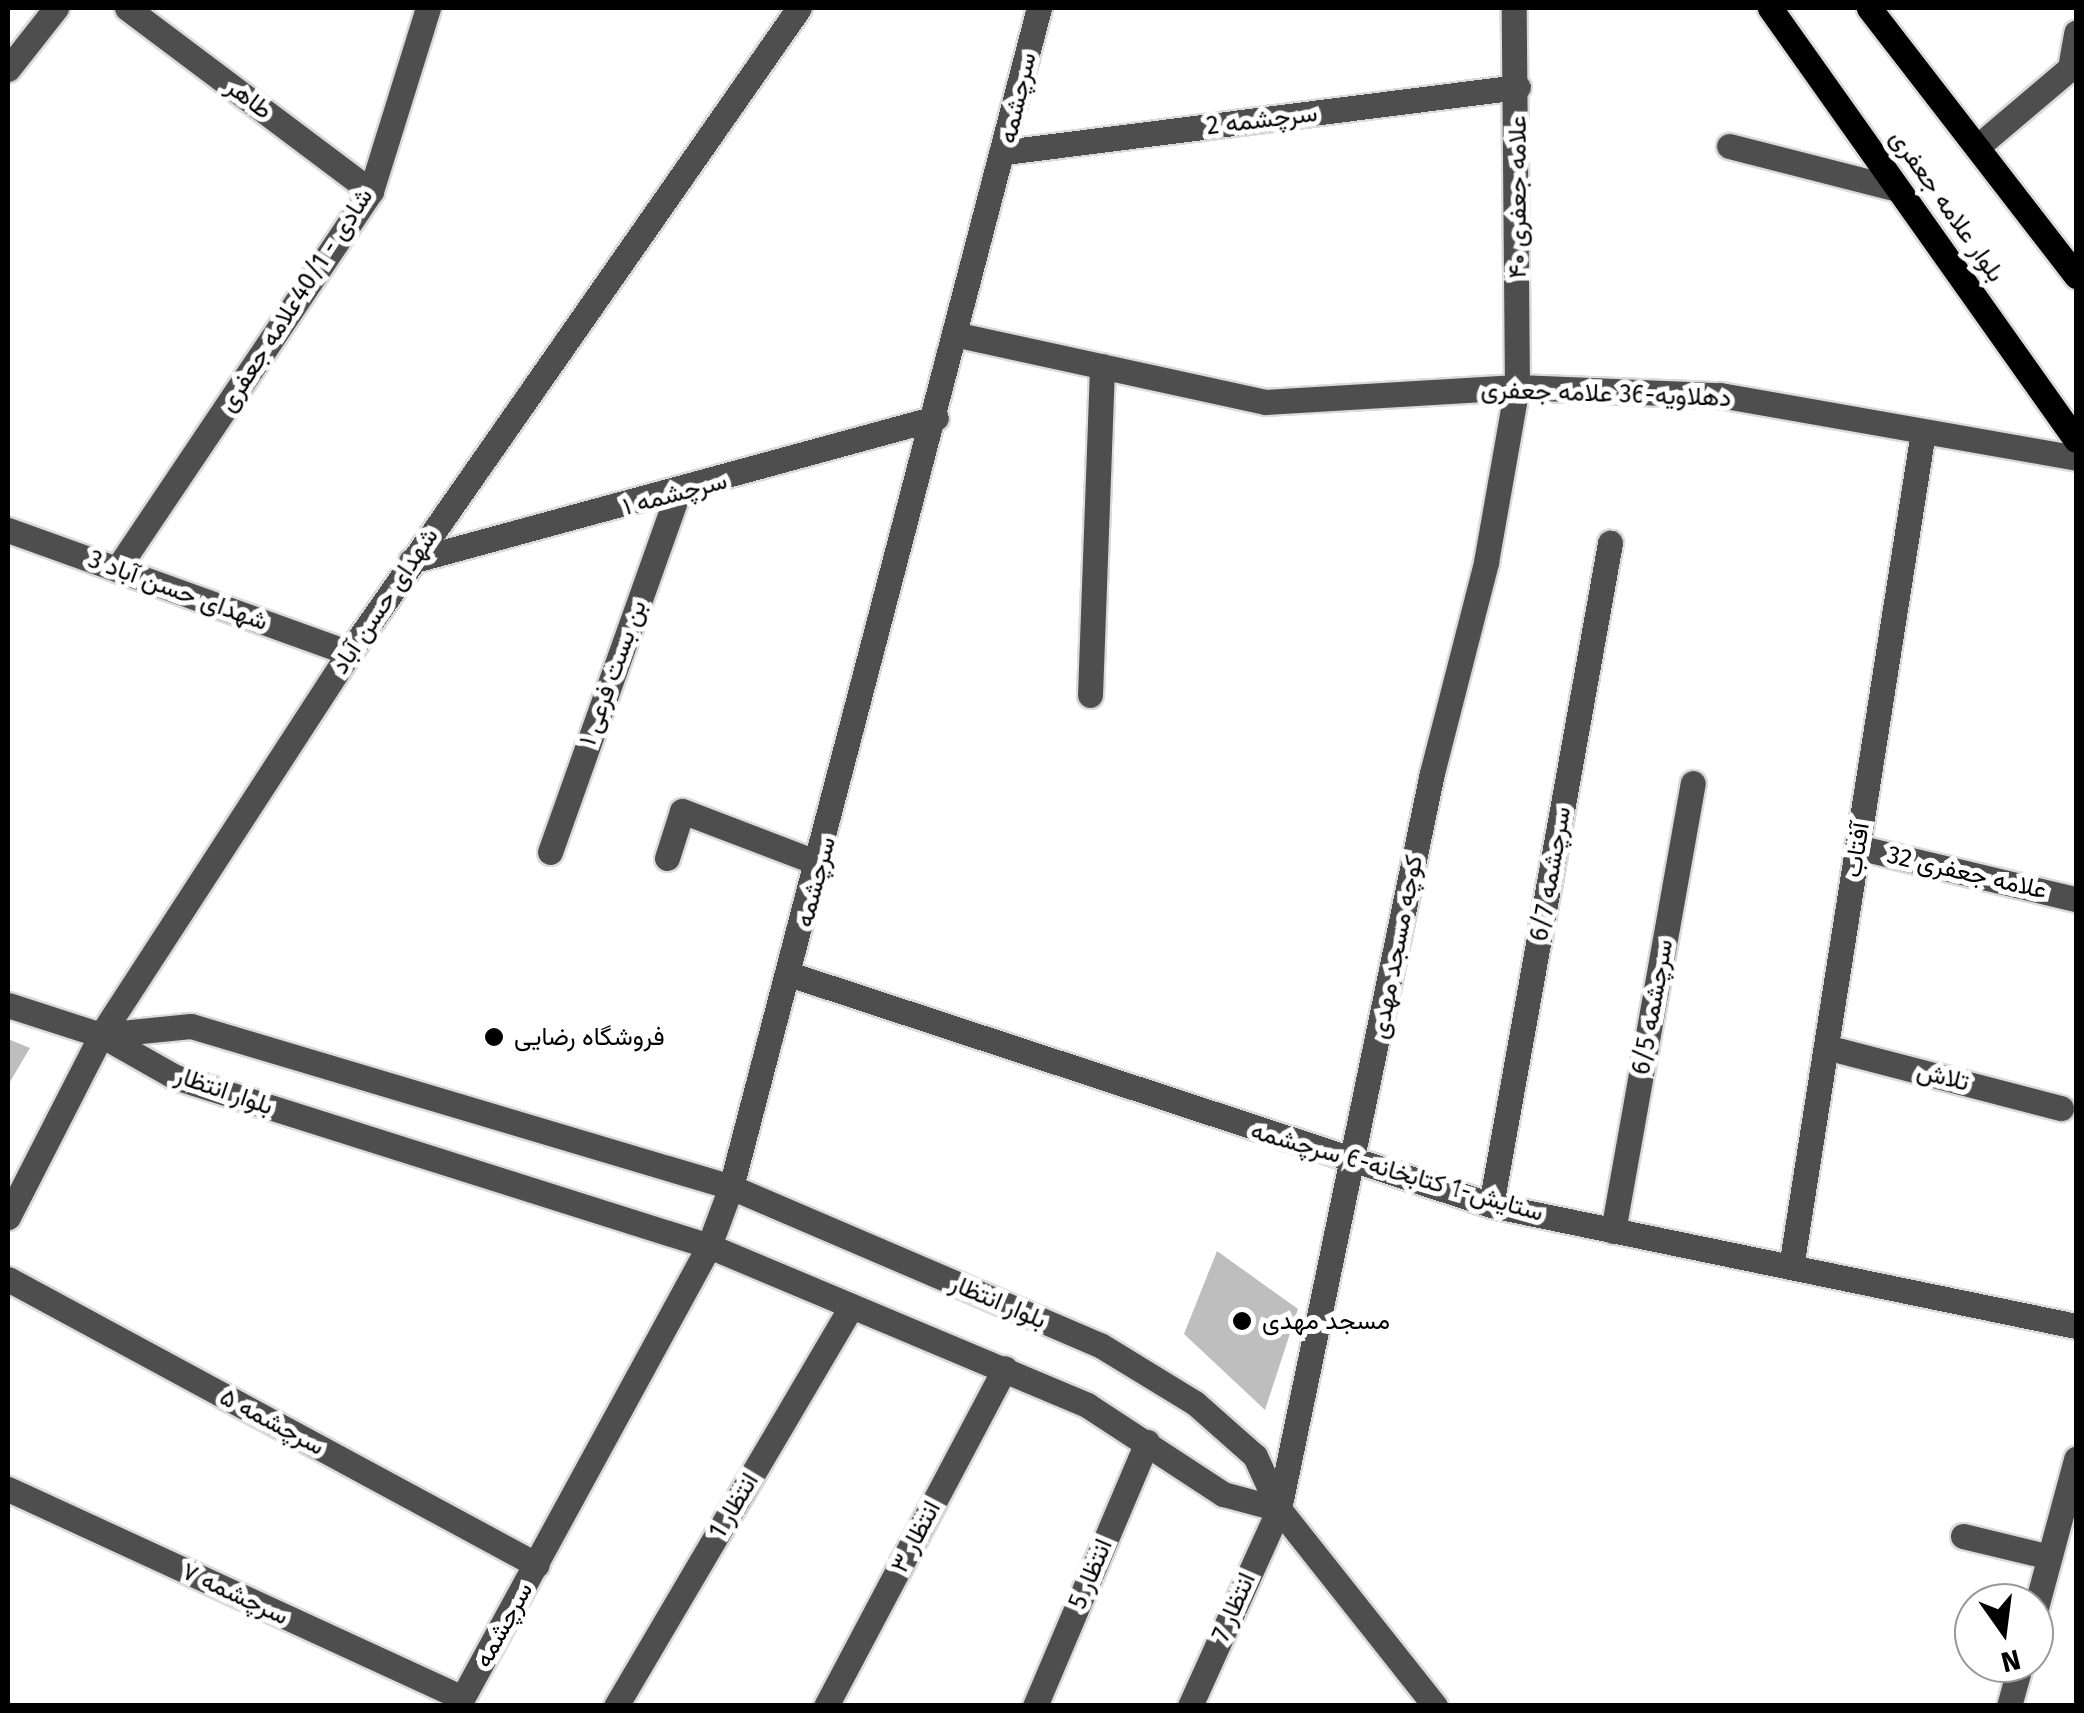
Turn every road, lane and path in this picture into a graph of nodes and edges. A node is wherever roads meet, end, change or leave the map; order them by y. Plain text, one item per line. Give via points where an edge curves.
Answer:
1 (56, 8) edge
2 (128, 8) edge
3 (428, 8) edge
4 (799, 8) edge
5 (1038, 8) edge
6 (1514, 8) edge
7 (1770, 8) edge
8 (1869, 8) edge
9 (2076, 33) edge
10 (8, 69) edge
11 (1518, 86) junction
12 (1729, 146) dead end
13 (1977, 147) junction
14 (1005, 152) junction
15 (1898, 189) junction
16 (371, 191) junction
17 (2076, 276) edge
18 (958, 334) junction
19 (1102, 366) junction
20 (1517, 387) junction
21 (936, 418) junction
22 (1924, 432) junction
23 (2076, 440) edge
24 (2076, 458) edge
25 (677, 495) junction
26 (8, 530) edge
27 (1610, 543) dead end
28 (411, 562) junction
29 (117, 569) junction
30 (349, 653) junction
31 (1090, 695) dead end
32 (1693, 783) dead end
33 (1858, 847) junction
34 (550, 852) dead end
35 (667, 858) dead end
36 (821, 864) junction
37 (2076, 899) edge
38 (792, 975) junction
39 (8, 1005) edge
40 (101, 1035) junction
41 (1826, 1048) junction
42 (2060, 1108) dead end
43 (1352, 1164) junction
44 (17, 1178) edge
45 (731, 1187) junction
46 (1491, 1205) junction
47 (8, 1218) edge
48 (1613, 1231) junction
49 (709, 1246) junction
50 (1792, 1267) junction
51 (8, 1280) edge
52 (852, 1306) junction
53 (2076, 1326) edge
54 (1005, 1368) junction
55 (1147, 1442) junction
56 (2076, 1459) edge
57 (8, 1489) edge
58 (1279, 1509) junction
59 (1963, 1536) dead end
60 (2050, 1558) junction
61 (537, 1565) junction
62 (2043, 1583) edge
63 (460, 1702) edge
64 (616, 1706) edge
65 (826, 1706) edge
66 (1035, 1706) edge
67 (1190, 1706) edge
68 (1435, 1706) edge

1 - 10 street
2 - 16 street, طاهر
3 - 16 street, شادی - 40/1علامه جعفری
4 - 28 street, شهدای حسن آباد
5 - 14 street, سرچشمه
6 - 11 street, علامه جعفری ۴۰
7 - 15 main road, بلوار علامه جعفری
8 - 13 main road
9 - 13 street via 2070,68
11 - 14 street, سرچشمه 2
11 - 20 street, علامه جعفری ۴۰
12 - 15 street
13 - 17 main road
14 - 18 street, سرچشمه
15 - 23 main road, بلوار علامه جعفری
16 - 29 street, شادی - 40/1علامه جعفری
18 - 19 street, دهلاویه-36 علامه جعفری
18 - 21 street, سرچشمه
19 - 20 street, دهلاویه-36 علامه جعفری via 1265,402
19 - 31 street
20 - 22 street, دهلاویه-36 علامه جعفری via 1720,395
20 - 43 street, کوچه مسجد مهدی
21 - 25 street, سرچشمه ۱
21 - 36 street, سرچشمه
22 - 24 street, دهلاویه-36 علامه جعفری
22 - 33 street, آفتاب
25 - 28 street, سرچشمه ۱
25 - 34 street, بن بست فرعی ۱
26 - 29 street, شهدای حسن آباد 3
27 - 46 street, سرچشمه 6/7
28 - 30 street, شهدای حسن آباد
29 - 30 street, شهدای حسن آباد 3
30 - 40 street, شهدای حسن آباد
32 - 48 street, سرچشمه 6/5
33 - 37 street, علامه جعفری 32
33 - 41 street, آفتاب
35 - 36 street via 682,811
36 - 38 street, سرچشمه
38 - 43 street, ستایش-1 کتابخانه-6 سرچشمه
38 - 45 street, سرچشمه
39 - 40 street
40 - 44 street, شهدای حسن آباد
40 - 45 street, بلوار انتظار via 192,1026
40 - 49 street, بلوار انتظار via 175,1077
41 - 42 street, تلاش
41 - 50 street, آفتاب
43 - 46 street, ستایش-1 کتابخانه-6 سرچشمه
43 - 58 street, کوچه مسجد مهدی
44 - 47 street, شهدای حسن آباد
45 - 49 street, سرچشمه
45 - 58 street, بلوار انتظار via 1100,1345 1195,1403 1255,1456
46 - 48 street, ستایش-1 کتابخانه-6 سرچشمه
48 - 50 street, ستایش-1 کتابخانه-6 سرچشمه
49 - 52 street, بلوار انتظار
49 - 61 street, سرچشمه
50 - 53 street, ستایش-1 کتابخانه-6 سرچشمه
51 - 61 street, سرچشمه ۵
52 - 54 street, بلوار انتظار
52 - 64 street, انتظار 1
54 - 55 street, بلوار انتظار
54 - 65 street, انتظار ۳
55 - 58 street, بلوار انتظار via 1223,1494
55 - 66 street, انتظار 5
56 - 60 street
57 - 63 street, سرچشمه ۷
58 - 67 street, انتظار 7
58 - 68 street, بلوار انتظار
59 - 60 street
60 - 62 street
61 - 63 street, سرچشمه

